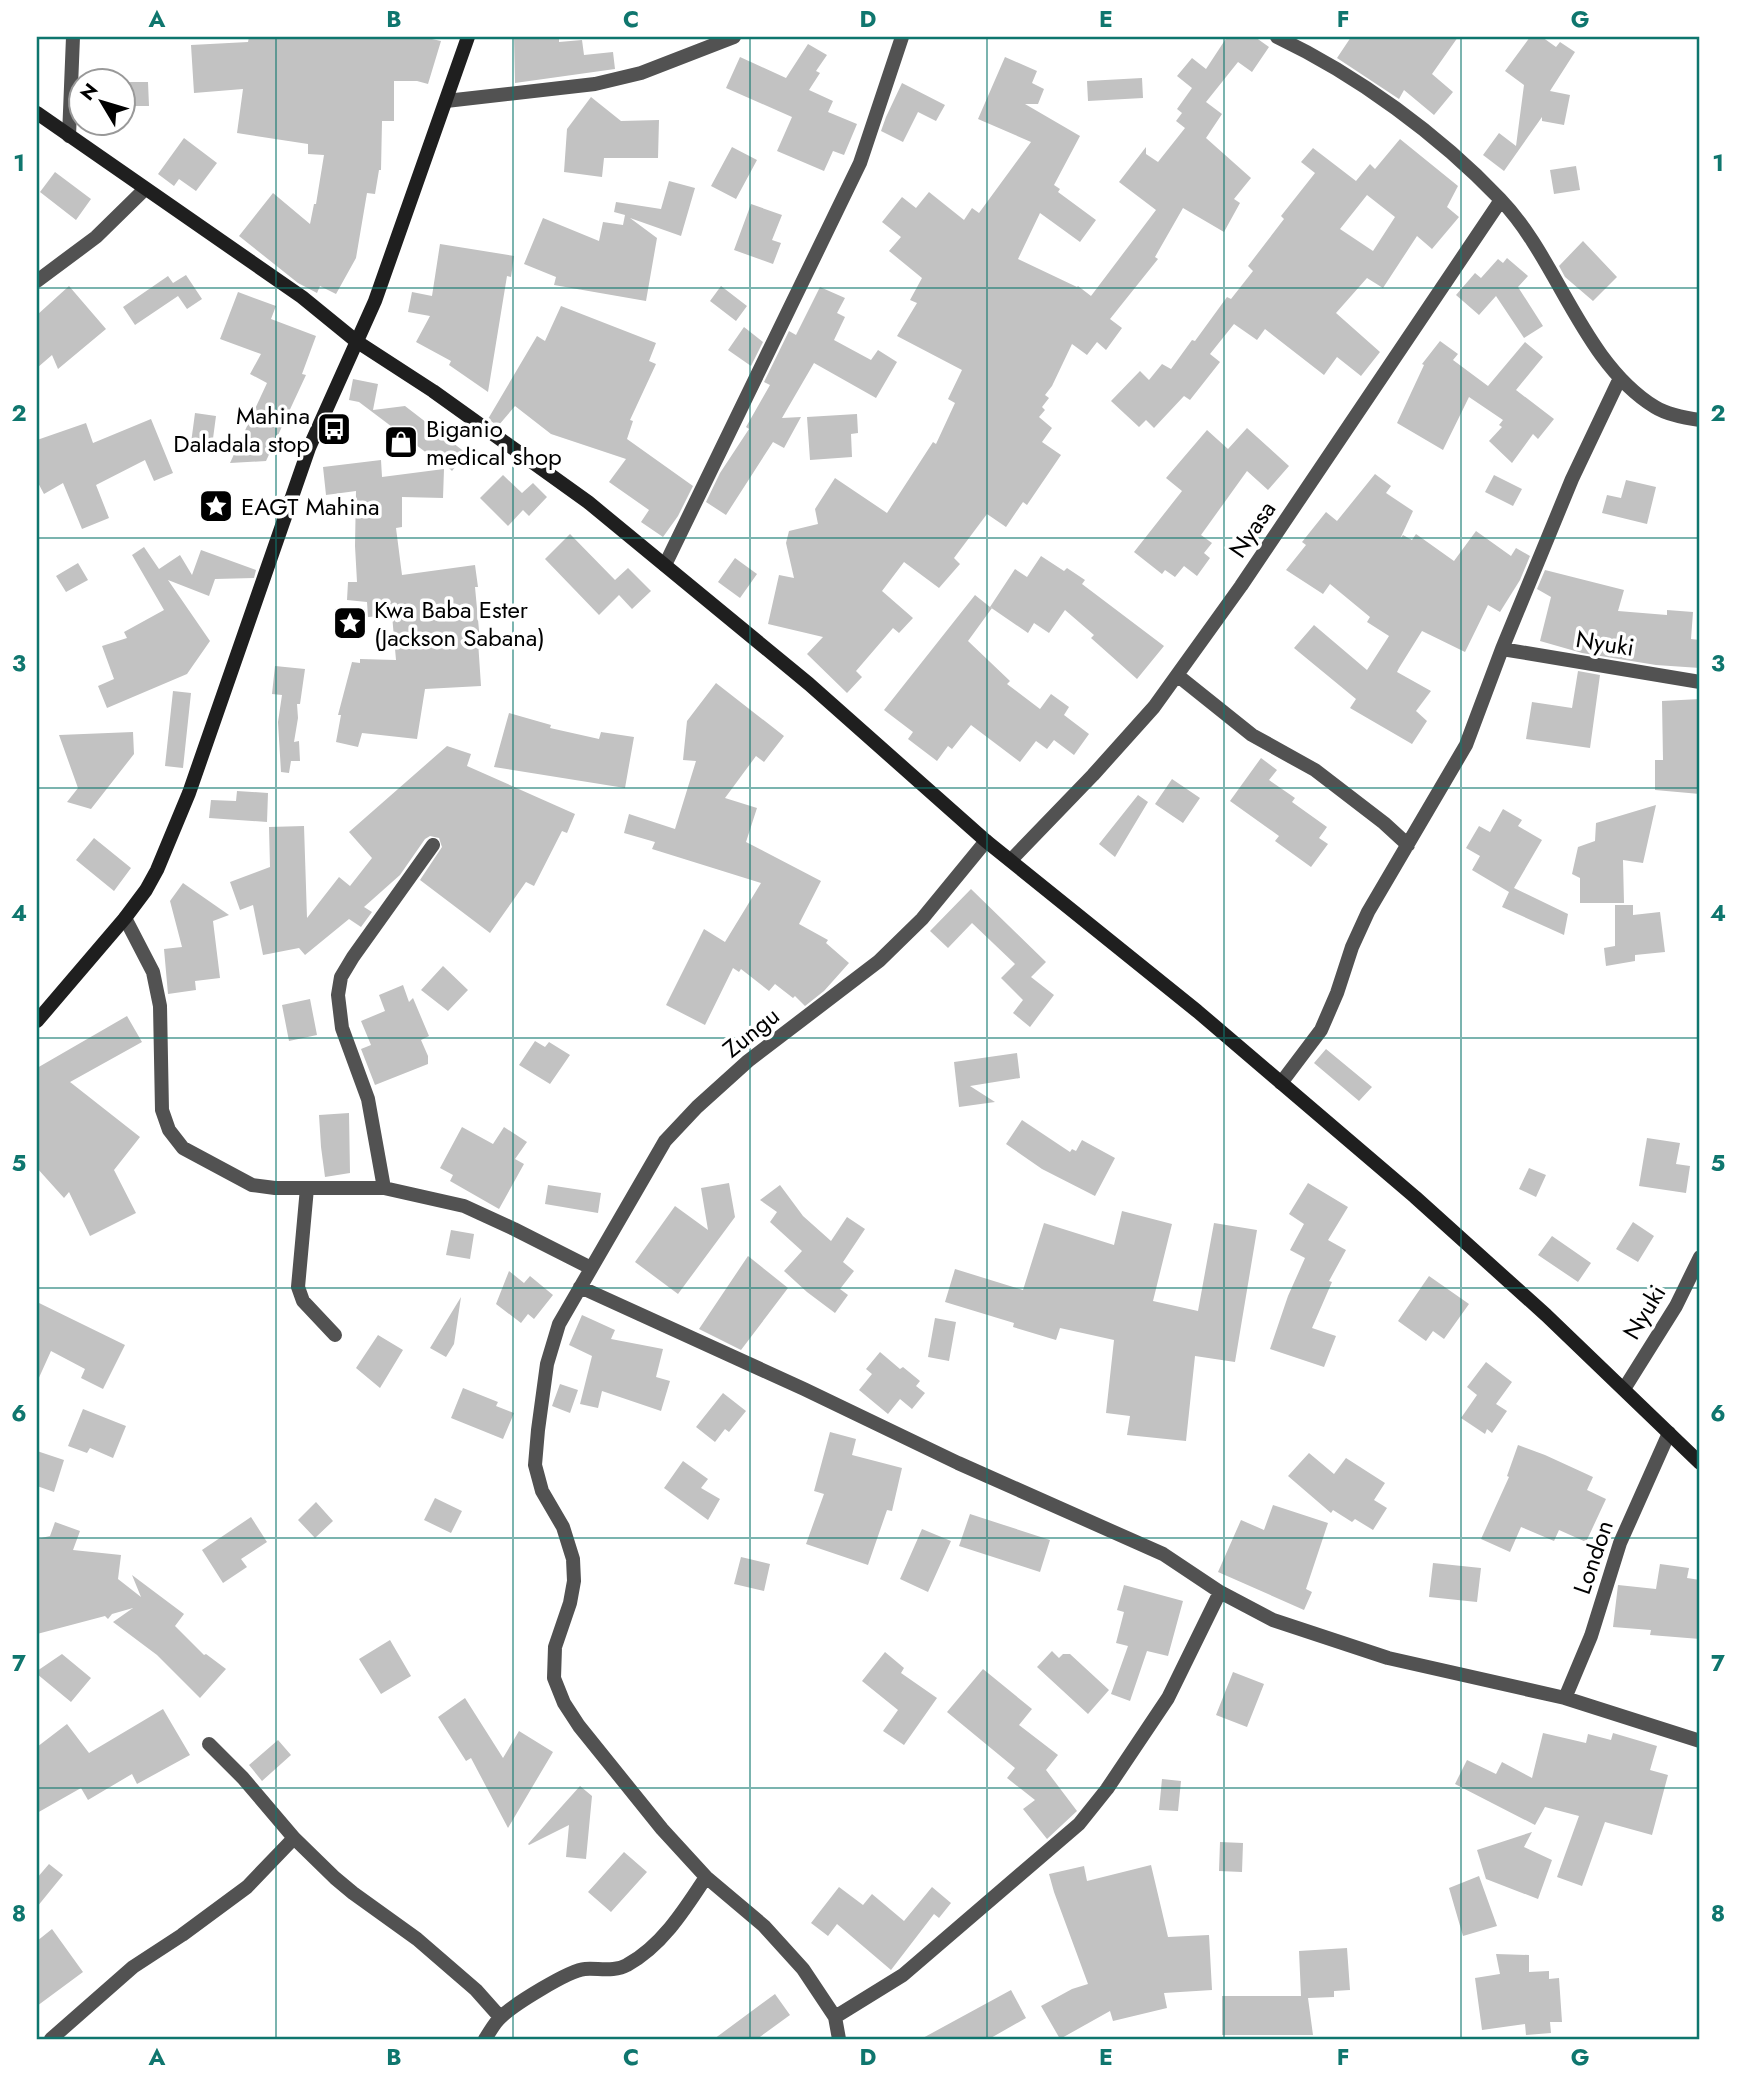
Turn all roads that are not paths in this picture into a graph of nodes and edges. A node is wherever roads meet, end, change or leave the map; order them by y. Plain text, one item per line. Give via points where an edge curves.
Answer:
1 (73, 37) edge
2 (468, 37) edge
3 (734, 37) edge
4 (902, 37) edge
5 (1277, 37) edge
6 (72, 66) edge
7 (446, 102) junction
8 (37, 113) edge
9 (66, 134) edge
10 (69, 136) edge
11 (145, 189) junction
12 (1501, 200) junction
13 (37, 281) edge
14 (356, 341) junction
15 (1620, 378) junction
16 (1700, 420) edge
17 (665, 565) junction
18 (1502, 649) junction
19 (1177, 675) junction
20 (1700, 682) edge
21 (986, 841) junction
22 (433, 845) dead end
23 (1408, 845) junction
24 (1011, 860) junction
25 (125, 918) junction
26 (37, 1021) edge
27 (1281, 1083) junction
28 (307, 1188) junction
29 (384, 1188) junction
30 (1700, 1257) edge
31 (591, 1268) junction
32 (580, 1287) junction
33 (335, 1335) dead end
34 (1624, 1389) junction
35 (1670, 1433) junction
36 (1700, 1463) edge
37 (1220, 1592) junction
38 (1565, 1698) junction
39 (1700, 1741) edge
40 (209, 1744) dead end
41 (294, 1838) junction
42 (706, 1877) junction
43 (500, 2017) junction
44 (835, 2017) junction
45 (51, 2039) edge
46 (485, 2039) edge
47 (839, 2039) edge

1 - 6 street
2 - 7 street
3 - 7 street via 641,74 607,82
4 - 17 street via 860,163
5 - 12 street via 1393,107 1440,142
7 - 14 street via 375,301
8 - 9 street
10 - 11 street
11 - 13 street via 96,237
11 - 14 street
12 - 15 street
12 - 19 street, Nyasa
14 - 17 street via 588,502
14 - 25 street via 309,448 189,793 157,870
15 - 16 street via 1656,408
15 - 18 street via 1572,479
17 - 21 street via 809,684
18 - 20 street, Nyuki
18 - 23 street via 1466,746
19 - 23 street via 1252,735 1315,770
19 - 24 street, Nyasa via 1137,726
21 - 24 street
21 - 31 street, Zungu via 922,919 879,961 748,1061 665,1141
22 - 29 street via 353,957 341,977 338,995 342,1028 368,1099
23 - 27 street via 1368,912 1321,1030
24 - 27 street
25 - 26 street
25 - 28 street via 153,972 160,1006 162,1110 169,1130 183,1148 252,1185
27 - 34 street via 1415,1197
28 - 29 street
28 - 33 street via 298,1287 303,1300
29 - 31 street via 464,1206
30 - 34 street, Nyuki via 1676,1306
31 - 32 street, Zungu
32 - 37 street via 1163,1554
32 - 42 street, Zungu via 559,1324 547,1364 535,1465 573,1559 574,1581 555,1647 554,1678 579,1726
34 - 35 street
35 - 36 street
35 - 38 street, London via 1620,1543 1591,1636
37 - 38 street via 1273,1620 1388,1658
37 - 44 street via 1168,1698 1079,1824 903,1975
38 - 39 street
40 - 41 street
41 - 43 street via 353,1893 477,1990
41 - 45 street via 247,1887 133,1967
42 - 43 street via 677,1920 643,1955 624,1967 566,1973
42 - 44 street, Zungu via 764,1926 803,1969
43 - 46 street
44 - 47 street

